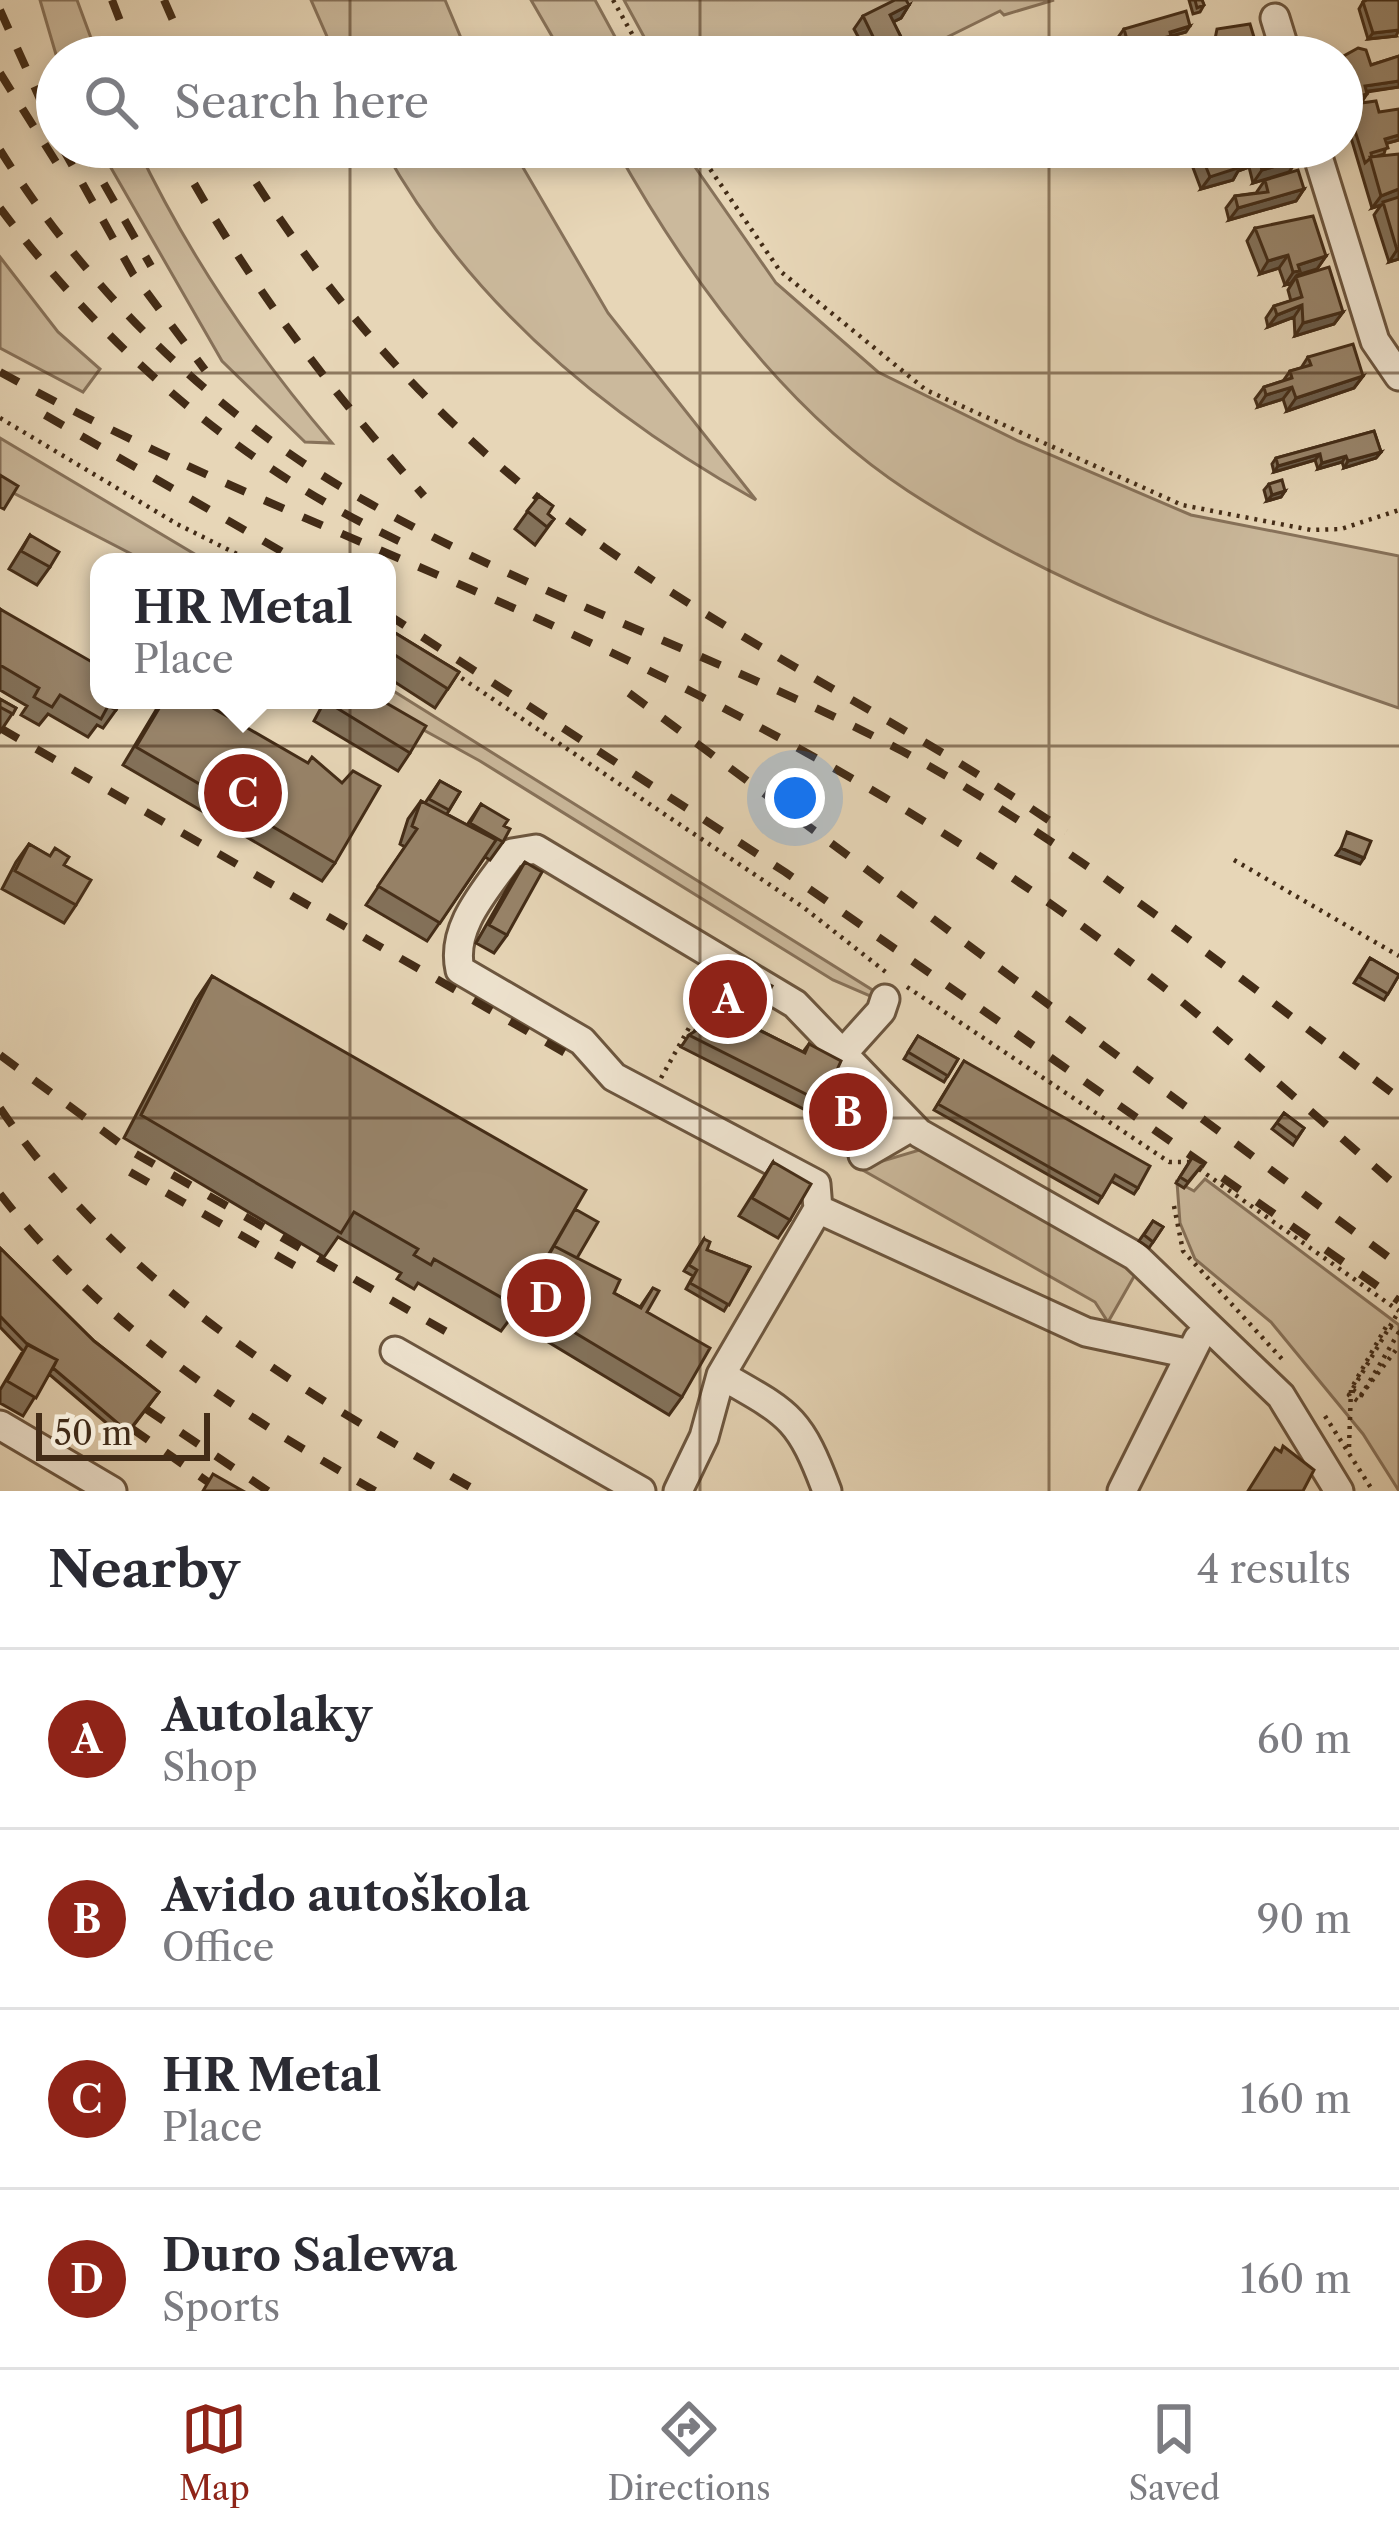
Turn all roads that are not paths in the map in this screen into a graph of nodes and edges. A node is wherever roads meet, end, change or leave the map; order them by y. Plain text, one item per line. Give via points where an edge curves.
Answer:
1 (1275, 18) dead end
2 (1281, 36) edge
3 (1322, 168) edge
4 (1399, 376) edge
5 (885, 998) dead end
6 (845, 1051) junction
7 (911, 1127) junction
8 (863, 1155) dead end
9 (818, 1209) junction
10 (1206, 1321) junction
11 (395, 1351) dead end
12 (1190, 1354) junction
13 (721, 1375) junction
14 (0, 1425) edge
15 (1129, 1485) edge
16 (112, 1491) edge
17 (641, 1491) edge
18 (678, 1491) edge
19 (827, 1491) edge
20 (1339, 1491) edge

1 - 2 street
3 - 4 street via 1376,341
5 - 6 street
6 - 7 street
6 - 9 street via 795,1004 536,849 512,853 455,948 460,970 582,1042 614,1077 816,1184
7 - 8 street
7 - 10 street via 1098,1231
9 - 12 street via 1086,1332
9 - 13 street
10 - 12 street
10 - 20 street via 1280,1396
11 - 17 street
12 - 15 street
13 - 18 street
13 - 19 street via 785,1412 806,1436
14 - 16 street

